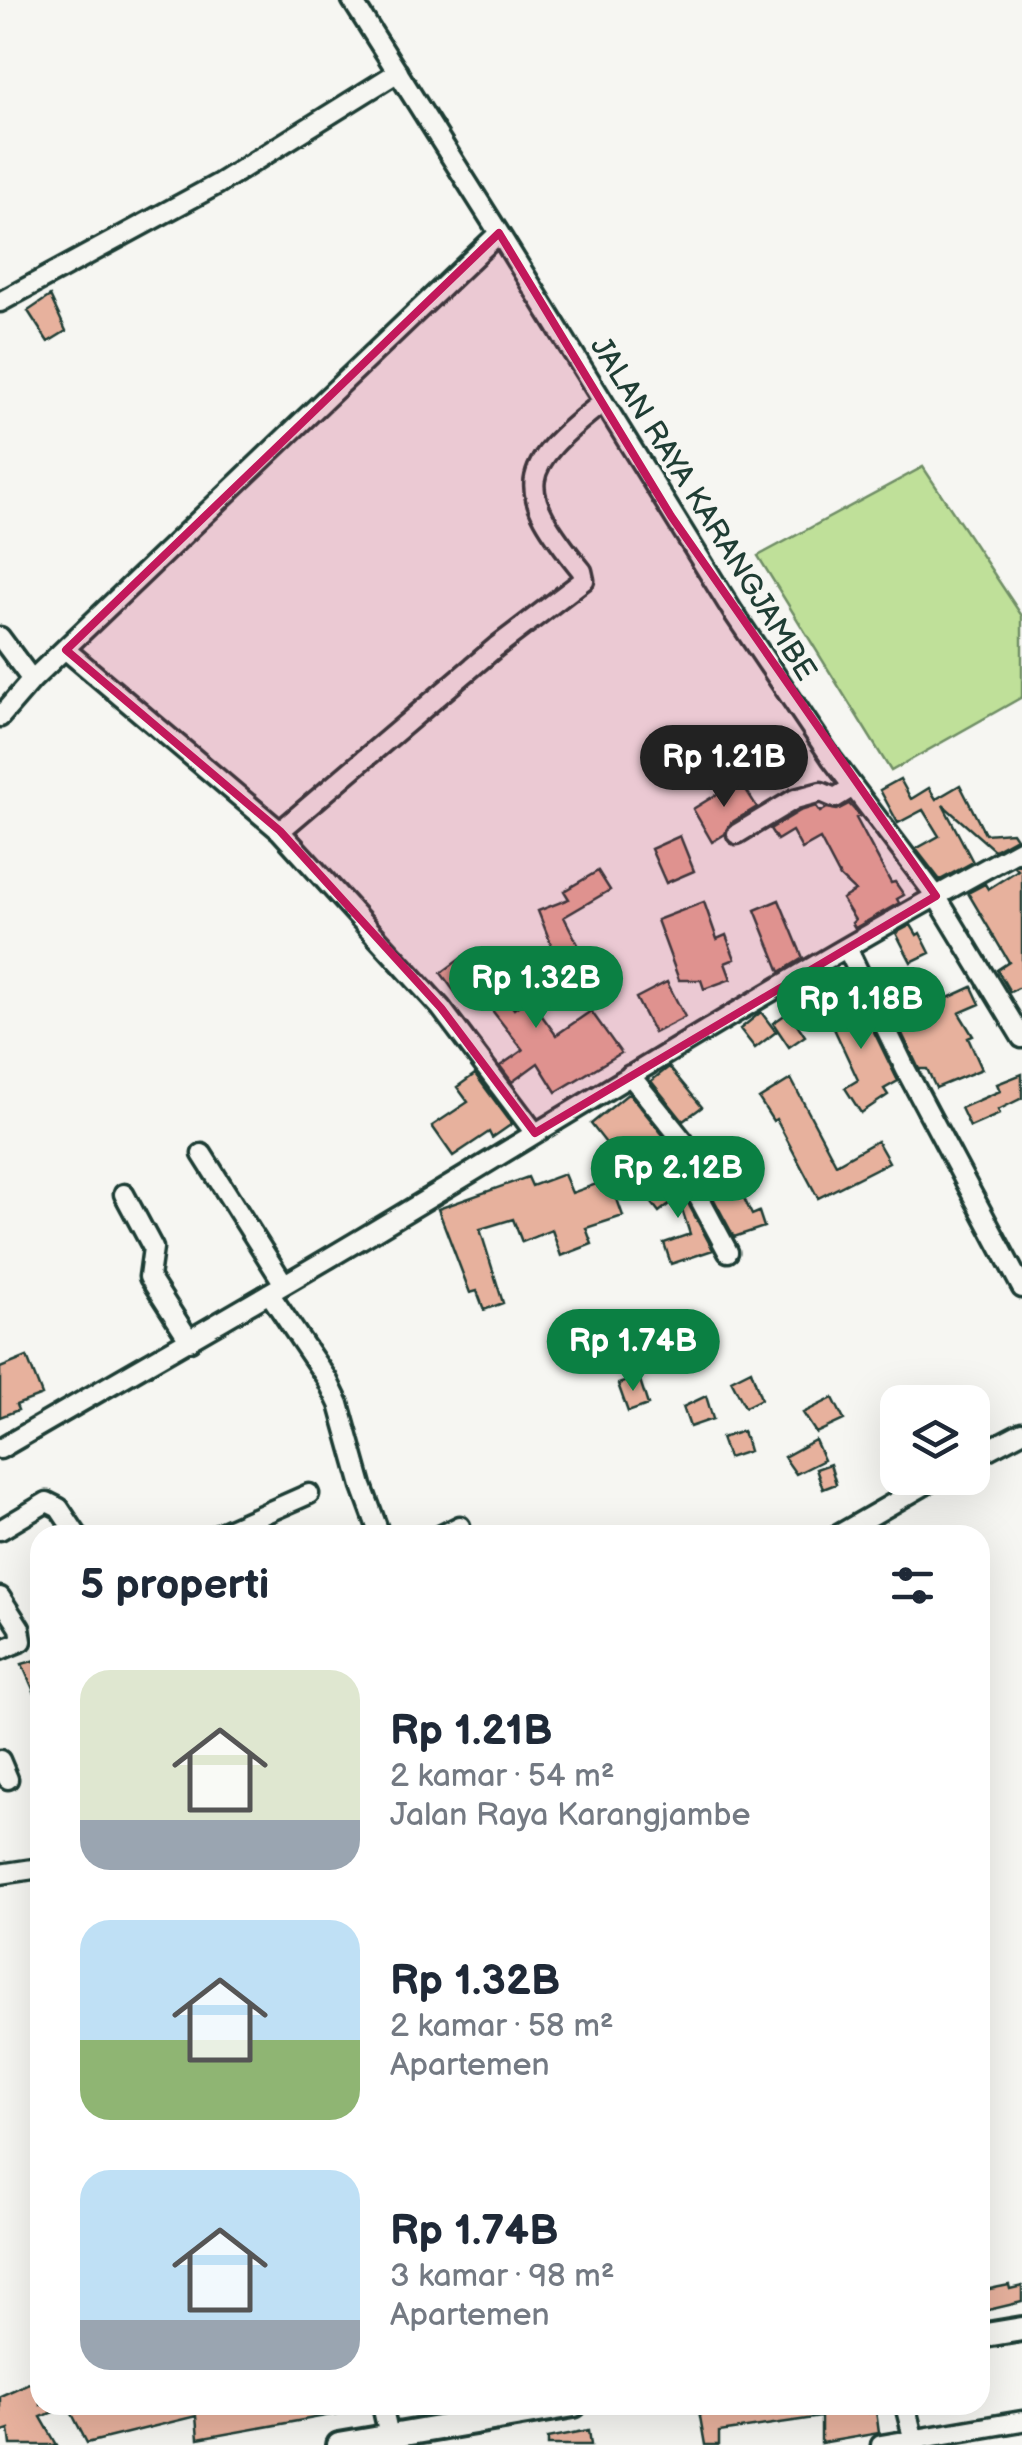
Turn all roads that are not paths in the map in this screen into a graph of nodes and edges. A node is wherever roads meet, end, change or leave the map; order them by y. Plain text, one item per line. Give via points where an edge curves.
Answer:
1 (352, 0) edge
2 (398, 72) junction
3 (500, 232) junction
4 (0, 302) edge
5 (602, 403) junction
6 (0, 636) edge
7 (66, 650) junction
8 (32, 680) junction
9 (0, 717) edge
10 (853, 787) junction
11 (280, 831) junction
12 (737, 834) dead end
13 (1022, 850) edge
14 (936, 896) junction
15 (847, 948) junction
16 (1022, 1038) edge
17 (630, 1075) junction
18 (534, 1133) junction
19 (202, 1154) dead end
20 (669, 1156) junction
21 (642, 1178) dead end
22 (124, 1194) dead end
23 (728, 1252) dead end
24 (1022, 1288) edge
25 (276, 1289) junction
26 (190, 1341) junction
27 (1022, 1432) edge
28 (0, 1449) edge
29 (990, 1449) edge
30 (308, 1494) dead end
31 (907, 1495) edge
32 (70, 1525) edge
33 (238, 1525) edge
34 (376, 1525) edge
35 (855, 1525) edge
36 (0, 1530) edge
37 (0, 1598) edge
38 (30, 1639) edge
39 (30, 1640) edge
40 (0, 1650) edge
41 (0, 1760) edge
42 (8, 1779) dead end
43 (30, 1870) edge
44 (0, 1874) edge
45 (1022, 2329) edge
46 (990, 2334) edge
47 (385, 2415) edge
48 (476, 2415) edge
49 (907, 2415) edge
50 (1022, 2421) edge
51 (982, 2437) edge
52 (391, 2440) edge
53 (914, 2442) edge
54 (339, 2445) edge
55 (881, 2445) edge

1 - 2 street, JALAN RAYA KARANGJAMBE
2 - 3 street, JALAN RAYA KARANGJAMBE
2 - 4 street via 183,204
3 - 5 street, JALAN RAYA KARANGJAMBE
3 - 7 street
5 - 10 street, JALAN RAYA KARANGJAMBE
5 - 11 street via 546,450 534,494 541,518 584,580
6 - 8 street
7 - 8 street
7 - 11 street
8 - 9 street
10 - 12 street via 835,798 821,792 795,800
10 - 14 street, JALAN RAYA KARANGJAMBE
11 - 18 street via 441,1008
13 - 14 street
14 - 15 street
14 - 16 street, JALAN RAYA KARANGJAMBE
15 - 17 street
15 - 24 street
17 - 18 street
17 - 20 street via 684,1142
18 - 25 street
19 - 25 street
20 - 21 street
20 - 23 street
22 - 26 street via 152,1248 149,1277
25 - 26 street
25 - 34 street via 339,1404
26 - 28 street
27 - 29 street
30 - 33 street
31 - 35 street
32 - 36 street via 48,1502
37 - 38 street
39 - 40 street
41 - 42 street
43 - 44 street
45 - 46 main road
47 - 52 street
48 - 52 main road
49 - 53 street
50 - 51 street
51 - 53 street
52 - 54 main road
53 - 55 street

